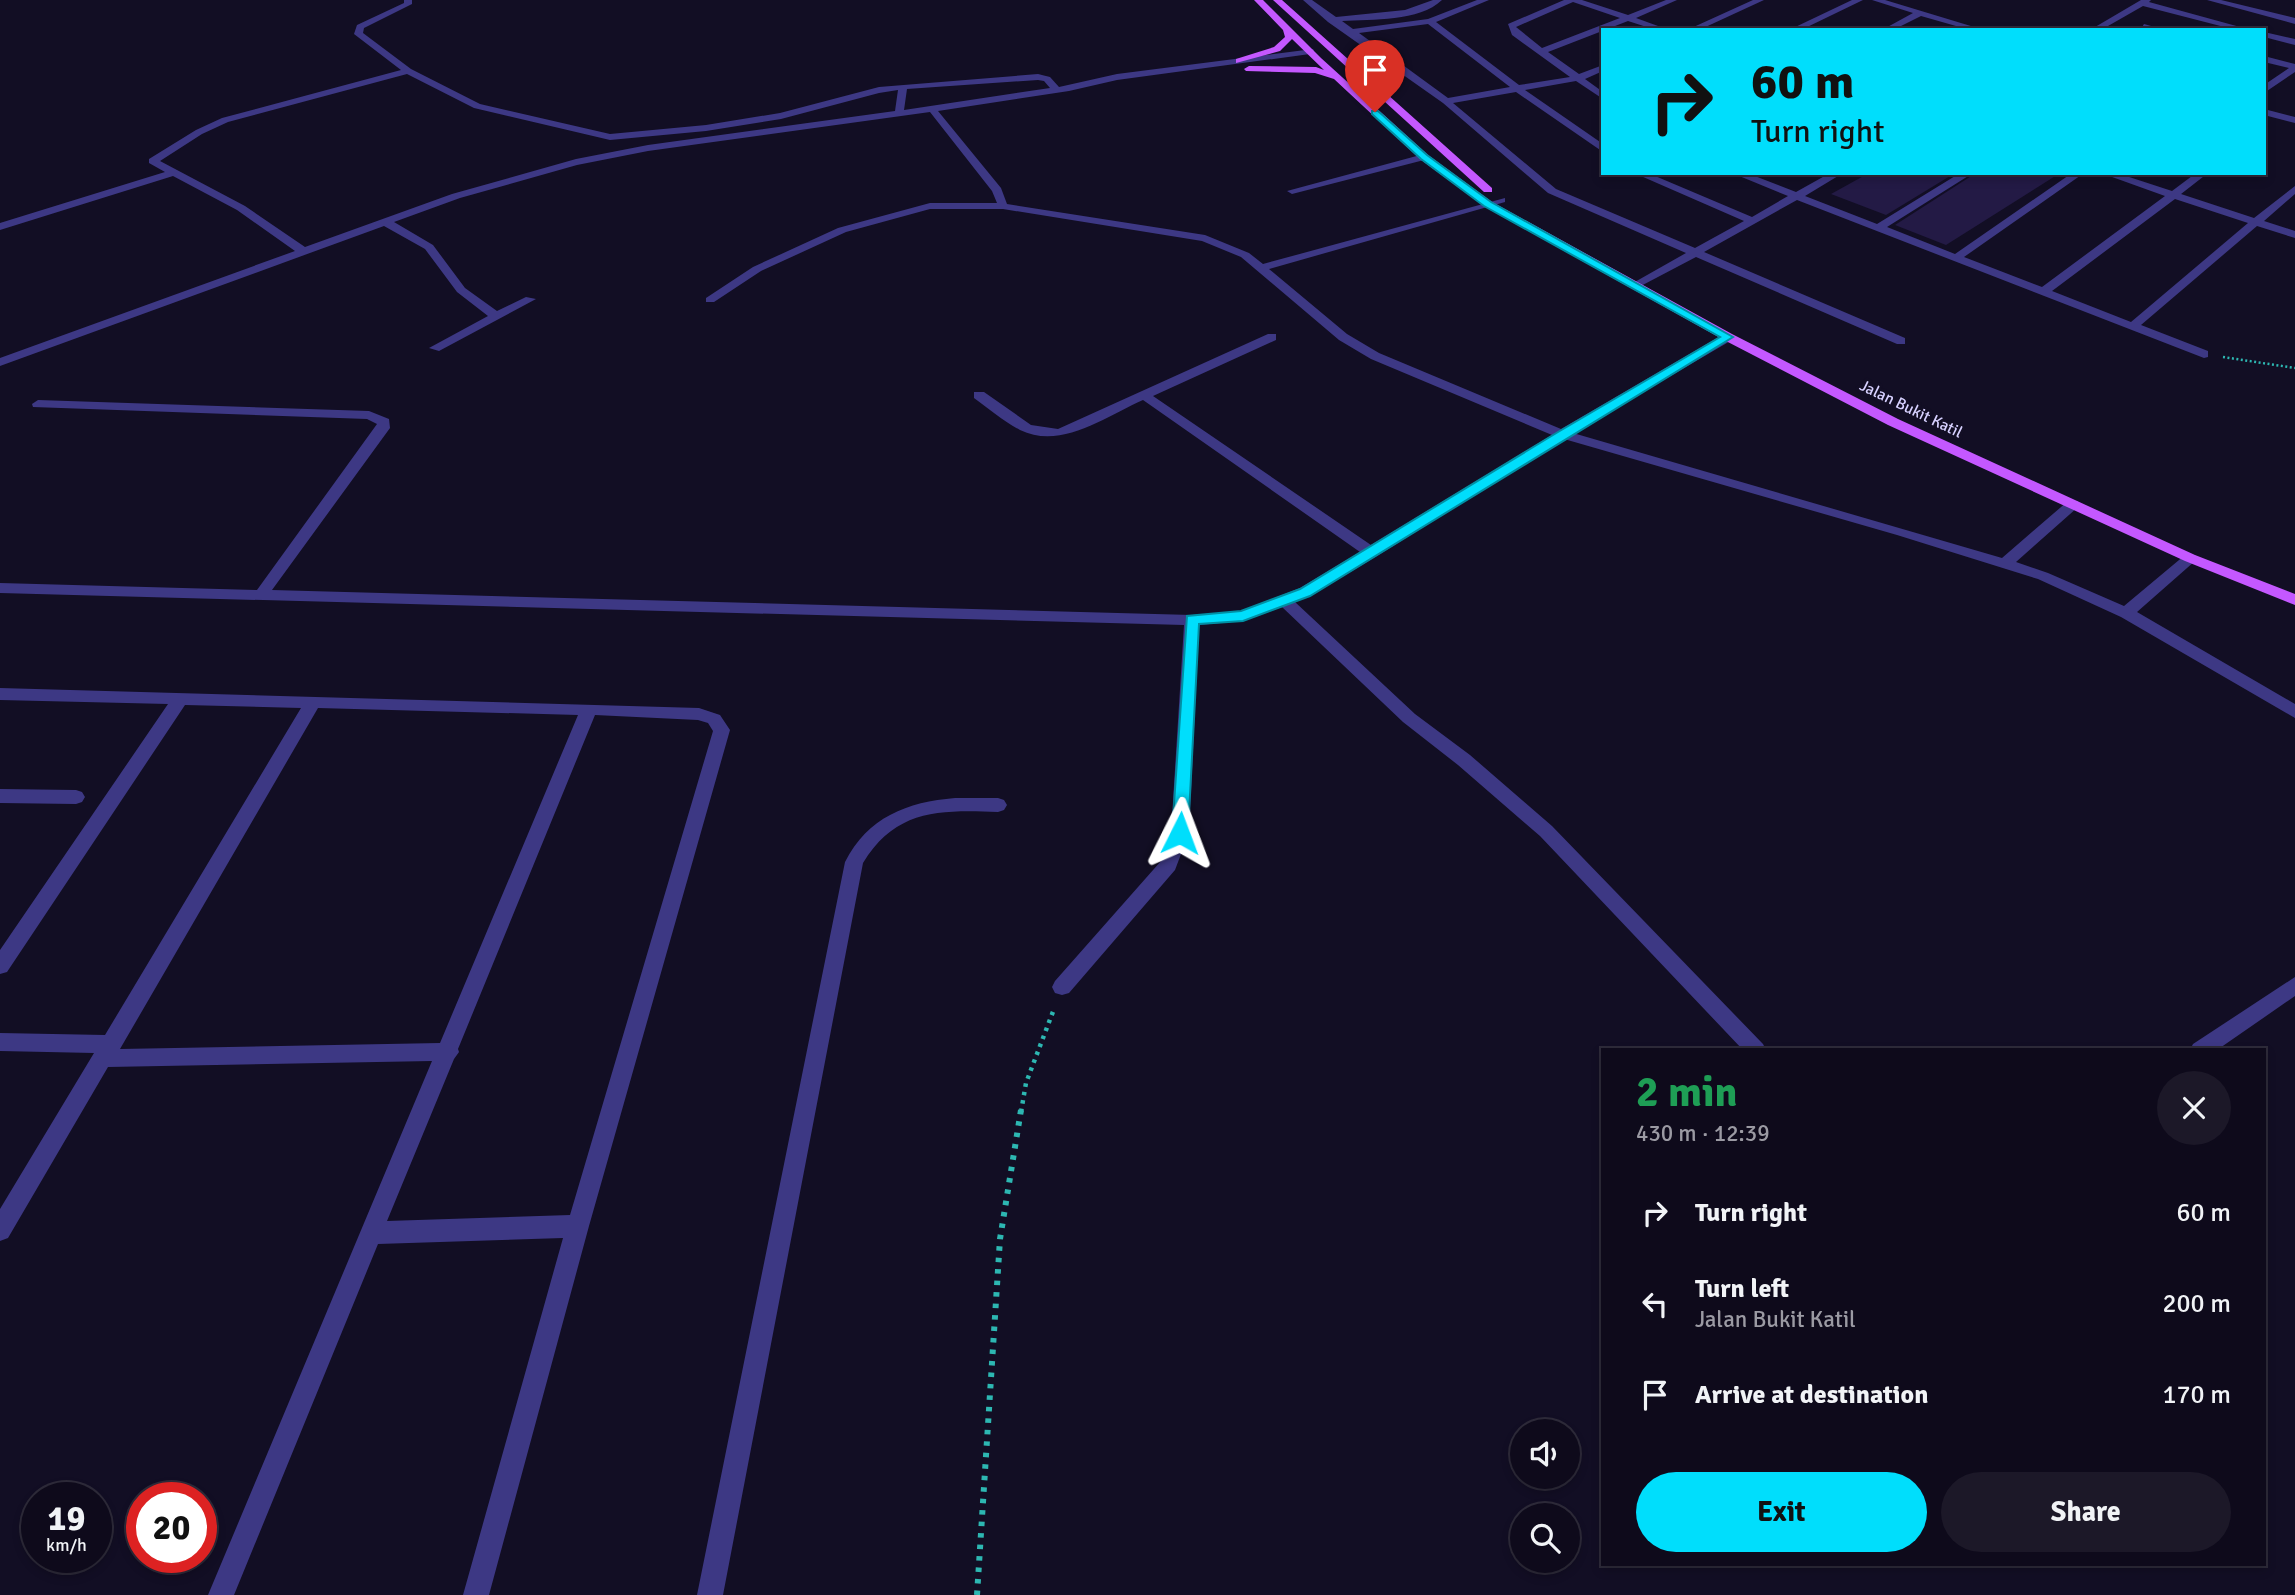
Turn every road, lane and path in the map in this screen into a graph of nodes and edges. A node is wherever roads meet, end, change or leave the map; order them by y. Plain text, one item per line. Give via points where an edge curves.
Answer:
1 (408, 0) edge
2 (1258, 0) edge
3 (1278, 0) edge
4 (1307, 0) edge
5 (1438, 0) edge
6 (1485, 0) edge
7 (1572, 0) edge
8 (1674, 0) edge
9 (1760, 0) edge
10 (1858, 0) edge
11 (1876, 0) edge
12 (2211, 0) edge
13 (2144, 2) edge
14 (2238, 3) edge
15 (1920, 13) junction
16 (1629, 18) junction
17 (1331, 20) junction
18 (1430, 20) junction
19 (2295, 21) edge
20 (2144, 27) dead end
21 (1603, 28) edge
22 (1659, 28) edge
23 (1696, 28) edge
24 (1797, 28) edge
25 (1890, 28) edge
26 (1973, 28) edge
27 (2098, 28) edge
28 (2148, 28) edge
29 (2241, 28) edge
30 (1287, 29) junction
31 (1601, 29) edge
32 (1350, 32) junction
33 (1316, 35) junction
34 (2266, 35) edge
35 (2295, 42) edge
36 (1541, 52) junction
37 (1317, 55) junction
38 (2266, 60) edge
39 (1239, 61) junction
40 (2295, 68) edge
41 (1250, 69) junction
42 (1353, 69) junction
43 (1601, 69) edge
44 (408, 71) junction
45 (1578, 78) junction
46 (1140, 85) dead end
47 (2267, 85) edge
48 (903, 87) junction
49 (1126, 87) dead end
50 (1069, 88) junction
51 (1056, 89) junction
52 (1518, 89) junction
53 (1601, 95) edge
54 (1357, 96) junction
55 (1446, 101) junction
56 (932, 109) junction
57 (899, 113) junction
58 (2266, 113) edge
59 (2278, 116) junction
60 (2295, 120) edge
61 (2266, 125) edge
62 (1601, 148) edge
63 (1424, 157) junction
64 (172, 173) junction
65 (1644, 175) edge
66 (1742, 175) edge
67 (1834, 175) edge
68 (1965, 175) edge
69 (2076, 175) edge
70 (2112, 175) edge
71 (2200, 175) edge
72 (2295, 190) edge
73 (1292, 191) dead end
74 (2175, 195) junction
75 (1797, 196) junction
76 (1501, 200) junction
77 (1488, 204) junction
78 (1003, 206) junction
79 (1753, 221) junction
80 (385, 222) junction
81 (2257, 222) junction
82 (1525, 223) junction
83 (0, 227) edge
84 (1878, 228) junction
85 (2295, 235) edge
86 (304, 252) junction
87 (1695, 252) junction
88 (1956, 258) junction
89 (1261, 268) junction
90 (1637, 285) junction
91 (2043, 292) junction
92 (530, 299) dead end
93 (710, 300) dead end
94 (495, 315) junction
95 (2133, 326) junction
96 (1272, 337) dead end
97 (1728, 337) junction
98 (1901, 341) dead end
99 (435, 348) dead end
100 (2204, 354) joint
101 (0, 362) edge
102 (2295, 368) edge
103 (979, 394) dead end
104 (1144, 395) junction
105 (38, 404) dead end
106 (1562, 434) junction
107 (2073, 504) junction
108 (1372, 553) junction
109 (2190, 558) junction
110 (2006, 563) junction
111 (0, 587) edge
112 (261, 595) junction
113 (2295, 600) edge
114 (1286, 602) junction
115 (2126, 613) junction
116 (1192, 620) junction
117 (0, 694) edge
118 (181, 698) junction
119 (313, 702) junction
120 (589, 709) junction
121 (2295, 712) edge
122 (0, 796) edge
123 (76, 797) dead end
124 (998, 805) dead end
125 (0, 966) edge
126 (2295, 985) edge
127 (1062, 987) joint
128 (0, 1042) edge
129 (1754, 1048) edge
130 (2203, 1048) edge
131 (108, 1051) junction
132 (449, 1052) junction
133 (578, 1226) junction
134 (0, 1230) edge
135 (372, 1233) junction
136 (222, 1595) edge
137 (476, 1595) edge
138 (710, 1595) edge
139 (977, 1595) edge

1 - 44 street via 360,27 358,34
2 - 30 main road, Jalan Bukit Katil
3 - 33 main road, Jalan Bukit Katil
4 - 17 street
5 - 17 street via 1417,10
6 - 18 street
7 - 16 street
7 - 36 street via 1511,26
8 - 16 street
9 - 23 street
10 - 24 street
11 - 15 street
12 - 14 street
13 - 27 street
13 - 29 street
14 - 19 street
15 - 25 street
15 - 26 street
16 - 21 street
16 - 22 street
17 - 32 street
18 - 32 street
18 - 52 street
20 - 28 street
30 - 37 main road, Jalan Bukit Katil
30 - 39 main road via 1289,37 1277,49
31 - 36 street
32 - 55 street
33 - 37 main road
33 - 42 main road, Jalan Bukit Katil
34 - 35 street
36 - 45 street
37 - 39 street
37 - 41 street
37 - 42 main road
37 - 54 main road, Jalan Bukit Katil
38 - 40 street
39 - 50 street
40 - 47 street
41 - 46 street
41 - 54 main road via 1316,70
42 - 76 main road, Jalan Bukit Katil
43 - 45 street
44 - 48 street via 477,106 610,137 781,116
44 - 64 street via 215,124 155,159 154,163
45 - 52 street
45 - 53 street
48 - 51 street via 1038,77
48 - 57 street
49 - 50 street
50 - 51 street
51 - 56 street
52 - 55 street
52 - 62 street
54 - 63 main road, Jalan Bukit Katil
55 - 87 street via 1552,191
56 - 57 street
56 - 78 street via 997,190
57 - 80 street via 607,156 500,183
58 - 59 street
59 - 60 street
59 - 61 street
63 - 73 street
63 - 77 main road, Jalan Bukit Katil
64 - 83 street
64 - 86 street via 241,208
65 - 79 street
66 - 75 street
67 - 75 street
68 - 84 street
69 - 88 street
70 - 74 street
71 - 74 street
72 - 81 street
74 - 81 street
74 - 91 street
75 - 79 street
75 - 84 street
76 - 77 street
76 - 82 main road, Jalan Bukit Katil
77 - 82 main road, Jalan Bukit Katil
77 - 89 street
78 - 89 street via 1205,238 1236,250
78 - 93 street via 930,206 842,230 757,269
79 - 87 street
80 - 86 street
80 - 94 street via 429,247 461,290
81 - 85 street
81 - 95 street
82 - 90 main road, Jalan Bukit Katil
84 - 88 street
86 - 101 street
87 - 90 street
87 - 98 street
88 - 91 street
89 - 106 street via 1343,337 1375,356
90 - 97 main road, Jalan Bukit Katil
91 - 95 street
92 - 94 street
94 - 99 street
95 - 100 street
96 - 104 street
97 - 106 street
97 - 107 main road, Jalan Bukit Katil via 1893,422
100 - 102 path
103 - 104 street via 1023,427 1046,435
104 - 108 street
105 - 112 street via 369,415 384,422
106 - 108 street
106 - 110 street
107 - 109 main road, Jalan Bukit Katil
107 - 110 street
108 - 114 street
109 - 113 main road, Jalan Bukit Katil
109 - 115 street
110 - 115 street
111 - 112 street
112 - 116 street
114 - 116 street via 1243,616
114 - 129 street via 1409,718 1546,831
115 - 121 street
116 - 127 street via 1180,833 1169,865
117 - 118 street
118 - 119 street
118 - 125 street
119 - 120 street
119 - 131 street
120 - 132 street
120 - 133 street via 699,714 714,719 722,730
122 - 123 street
124 - 138 street via 951,803 918,808 888,822 865,841 854,862
126 - 130 street
127 - 139 path via 1026,1083 1000,1239
128 - 131 street
131 - 132 street
131 - 134 street
132 - 135 street
133 - 135 street
133 - 137 street
135 - 136 street

